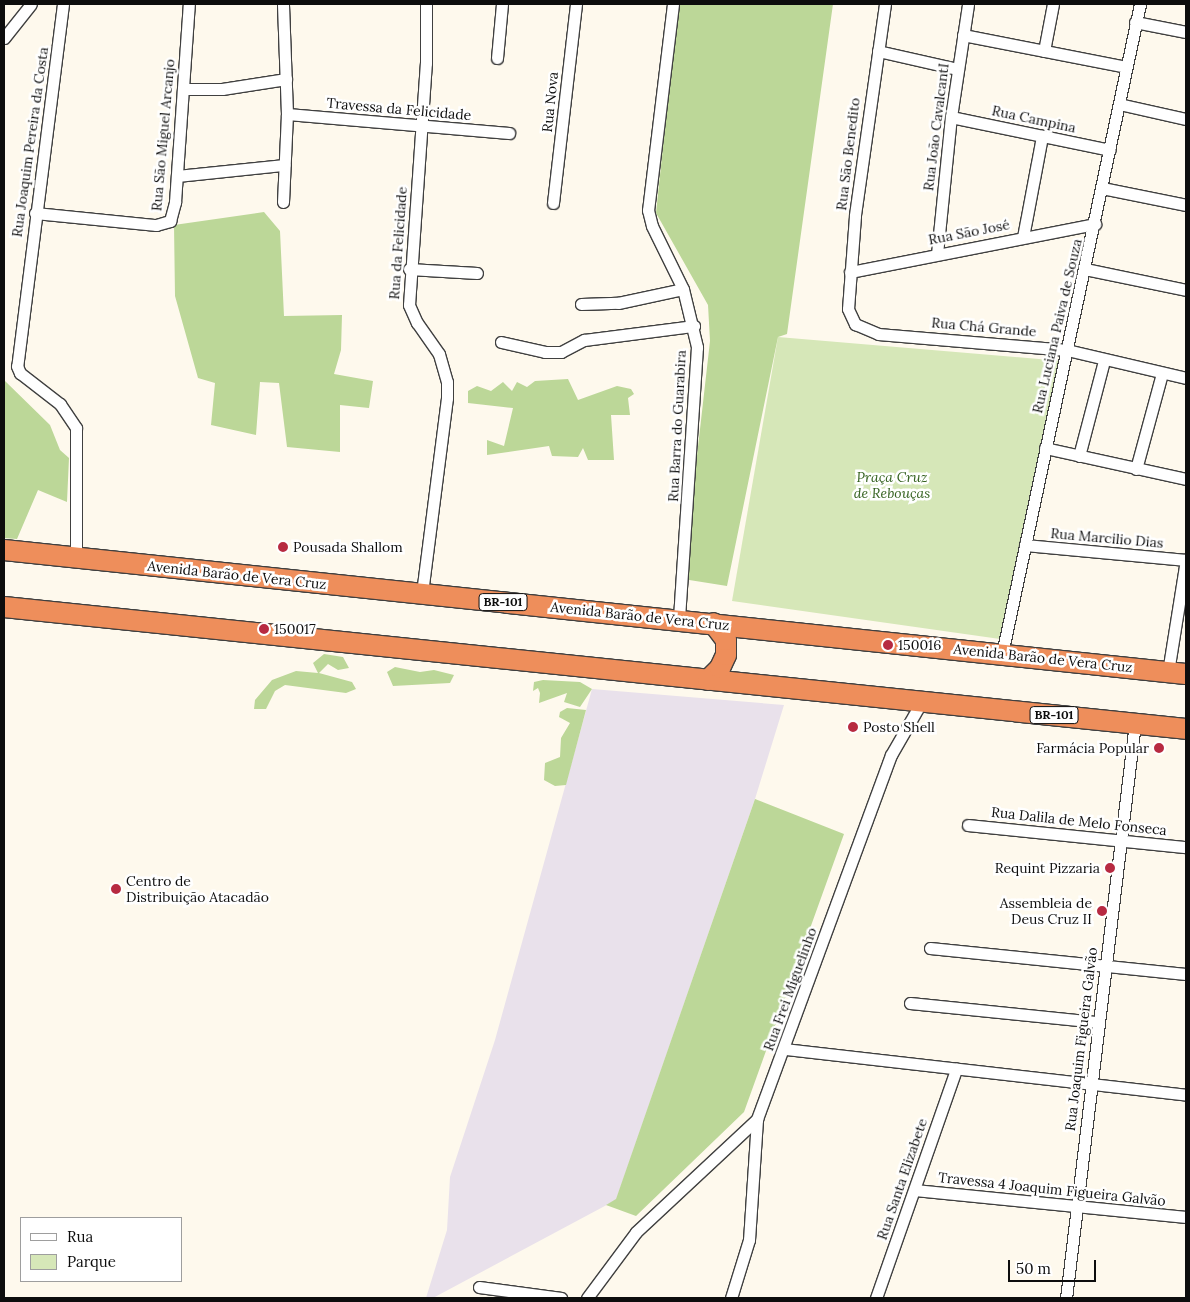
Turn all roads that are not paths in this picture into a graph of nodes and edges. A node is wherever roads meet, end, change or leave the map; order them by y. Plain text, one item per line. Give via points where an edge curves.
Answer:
1 (31, 4) edge
2 (63, 4) edge
3 (189, 4) edge
4 (284, 4) edge
5 (426, 4) edge
6 (502, 4) edge
7 (576, 4) edge
8 (673, 4) edge
9 (885, 4) edge
10 (968, 4) edge
11 (1052, 4) edge
12 (1140, 4) edge
13 (1136, 22) junction
14 (1186, 32) edge
15 (963, 35) junction
16 (4, 38) edge
17 (1044, 50) junction
18 (878, 51) junction
19 (497, 58) dead end
20 (1126, 66) junction
21 (958, 69) junction
22 (286, 79) junction
23 (183, 89) junction
24 (1119, 104) junction
25 (287, 114) junction
26 (951, 117) junction
27 (1186, 119) edge
28 (422, 125) junction
29 (509, 133) dead end
30 (1042, 136) junction
31 (1110, 150) junction
32 (284, 165) junction
33 (177, 176) junction
34 (1102, 188) junction
35 (282, 202) dead end
36 (553, 203) dead end
37 (1186, 205) edge
38 (35, 213) junction
39 (1095, 224) junction
40 (1023, 237) junction
41 (937, 254) junction
42 (409, 268) junction
43 (1085, 269) junction
44 (850, 272) junction
45 (477, 273) dead end
46 (683, 289) junction
47 (1186, 290) edge
48 (581, 304) dead end
49 (848, 308) joint
50 (694, 326) junction
51 (500, 342) dead end
52 (1067, 350) junction
53 (1104, 361) junction
54 (1162, 373) junction
55 (1186, 378) edge
56 (1045, 448) junction
57 (1079, 456) junction
58 (1136, 469) junction
59 (1186, 479) edge
60 (1024, 545) junction
61 (4, 550) edge
62 (76, 558) junction
63 (1186, 560) edge
64 (422, 593) junction
65 (4, 607) edge
66 (680, 620) junction
67 (712, 623) junction
68 (1002, 654) junction
69 (1177, 673) edge
70 (708, 680) junction
71 (922, 702) junction
72 (1135, 723) junction
73 (1186, 729) edge
74 (968, 825) dead end
75 (1120, 840) junction
76 (1186, 847) edge
77 (930, 948) dead end
78 (1104, 966) junction
79 (1186, 974) edge
80 (910, 1003) dead end
81 (1098, 1022) junction
82 (785, 1049) junction
83 (956, 1069) junction
84 (1090, 1083) junction
85 (1186, 1095) edge
86 (757, 1119) junction
87 (915, 1190) junction
88 (1076, 1206) junction
89 (1186, 1218) edge
90 (479, 1287) dead end
91 (561, 1298) edge
92 (586, 1298) edge
93 (731, 1298) edge
94 (876, 1298) edge
95 (1066, 1298) edge

1 - 16 street
2 - 38 street, Rua Joaquim Pereira da Costa
3 - 23 street, Rua São Miguel Arcanjo
4 - 22 street
5 - 28 street, Rua da Felicidade
6 - 19 street
7 - 36 street, Rua Nova
8 - 46 street, Rua Barra do Guarabira via 648,210 652,226
9 - 18 street, Rua São Benedito
10 - 15 street, Rua João CavalcantI
11 - 17 street
12 - 13 street, Rua Luciana Paiva de Souza
13 - 14 street
13 - 20 street, Rua Luciana Paiva de Souza
15 - 17 street
15 - 21 street, Rua João CavalcantI
17 - 20 street
18 - 21 street
18 - 44 street, Rua São Benedito via 865,129
20 - 24 street, Rua Luciana Paiva de Souza
21 - 26 street, Rua João CavalcantI
22 - 23 street via 222,90
22 - 25 street
23 - 33 street, Rua São Miguel Arcanjo
24 - 27 street
24 - 31 street, Rua Luciana Paiva de Souza
25 - 28 street, Travessa da Felicidade
25 - 32 street
26 - 30 street, Rua Campina
26 - 41 street, Rua João CavalcantI
28 - 29 street, Travessa da Felicidade
28 - 42 street, Rua da Felicidade
30 - 31 street, Rua Campina
30 - 40 street
31 - 34 street, Rua Luciana Paiva de Souza
32 - 33 street
32 - 35 street
33 - 38 street, Rua São Miguel Arcanjo via 173,214 165,225
34 - 37 street
34 - 39 street, Rua Luciana Paiva de Souza
38 - 62 street, Rua Joaquim Pereira da Costa via 17,366 20,373 60,404 76,428
39 - 40 street, Rua São José
39 - 43 street, Rua Luciana Paiva de Souza
40 - 41 street, Rua São José
41 - 44 street, Rua São José
42 - 45 street
42 - 64 street, Rua da Felicidade via 411,314 439,354 447,382
43 - 47 street
43 - 52 street, Rua Luciana Paiva de Souza
44 - 49 street, Rua São Benedito
46 - 48 street via 618,303
46 - 50 street, Rua Barra do Guarabira
49 - 52 street, Rua Chá Grande via 854,324 878,334
50 - 51 street via 584,340 561,352 545,352
50 - 66 street, Rua Barra do Guarabira via 697,365
52 - 53 street, Rua Chá Grande
52 - 56 street, Rua Luciana Paiva de Souza
53 - 54 street, Rua Chá Grande
53 - 57 street
54 - 55 street, Rua Chá Grande
54 - 58 street
56 - 57 street
56 - 60 street, Rua Luciana Paiva de Souza
57 - 58 street
58 - 59 street
60 - 63 street, Rua Marcilio Dias
60 - 68 street, Rua Luciana Paiva de Souza
61 - 62 highway, Avenida Barão de Vera Cruz / BR-101
62 - 64 highway, Avenida Barão de Vera Cruz / BR-101
63 - 69 street
64 - 66 highway, Avenida Barão de Vera Cruz / BR-101
65 - 70 highway, BR-101
66 - 67 highway, Avenida Barão de Vera Cruz / BR-101
67 - 68 highway, Avenida Barão de Vera Cruz / BR-101
67 - 70 highway via 726,640 726,655 720,668
68 - 69 highway, Avenida Barão de Vera Cruz / BR-101
70 - 71 highway, BR-101
71 - 72 highway, BR-101
71 - 82 street, Rua Frei Miguelinho via 891,755
72 - 73 highway, BR-101
72 - 75 street, Rua Joaquim Figueira Galvão
74 - 75 street, Rua Dalila de Melo Fonseca
75 - 76 street, Rua Dalila de Melo Fonseca
75 - 78 street, Rua Joaquim Figueira Galvão
77 - 78 street
78 - 79 street
78 - 81 street, Rua Joaquim Figueira Galvão
80 - 81 street
81 - 84 street, Rua Joaquim Figueira Galvão
82 - 83 street
82 - 86 street, Rua Frei Miguelinho
83 - 84 street
83 - 87 street, Rua Santa Elizabete
84 - 85 street
84 - 88 street, Rua Joaquim Figueira Galvão
86 - 92 street via 636,1232
86 - 93 street, Rua Frei Miguelinho via 749,1240
87 - 88 street, Travessa 4 Joaquim Figueira Galvão
87 - 94 street, Rua Santa Elizabete
88 - 89 street, Travessa 4 Joaquim Figueira Galvão
88 - 95 street, Rua Joaquim Figueira Galvão
90 - 91 street

